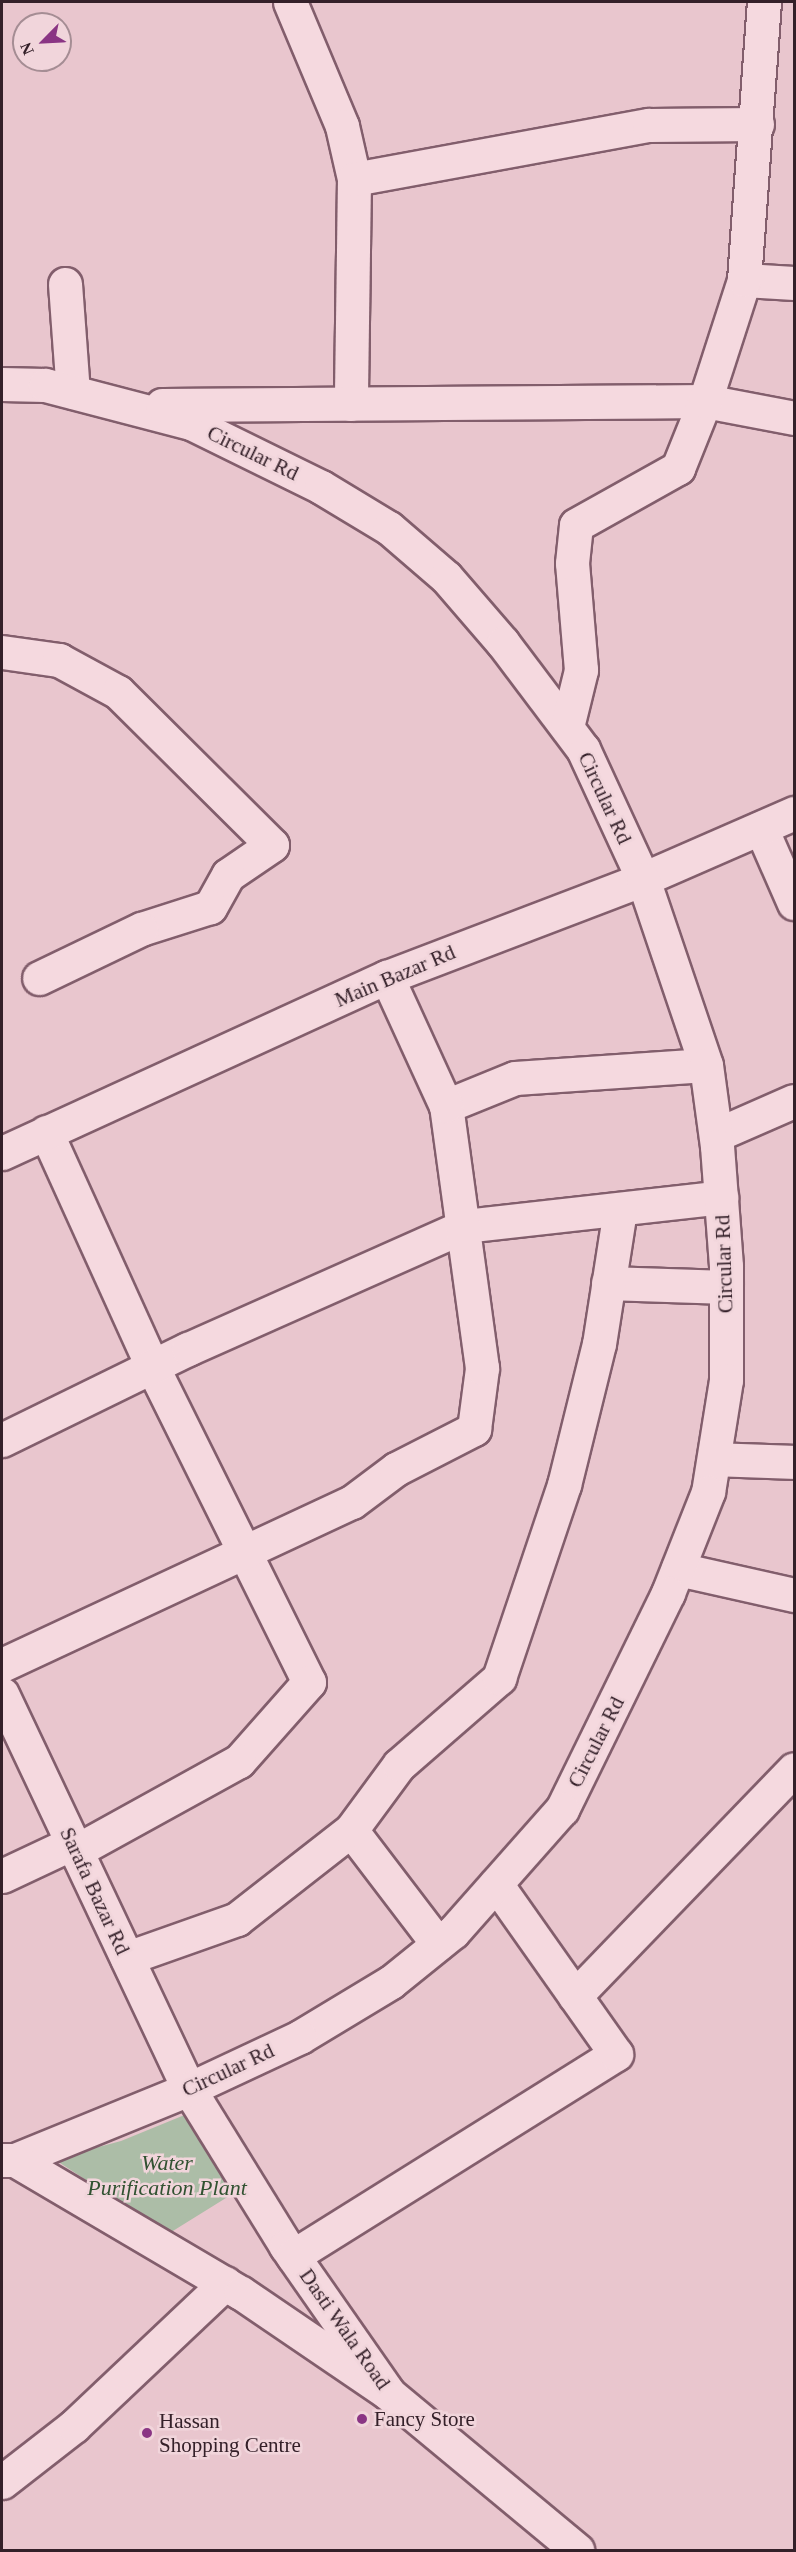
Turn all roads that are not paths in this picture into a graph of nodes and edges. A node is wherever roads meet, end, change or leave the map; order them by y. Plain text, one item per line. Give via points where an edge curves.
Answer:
1 (290, 2) edge
2 (764, 2) edge
3 (757, 124) junction
4 (354, 179) junction
5 (744, 280) junction
6 (795, 283) edge
7 (65, 284) dead end
8 (2, 384) edge
9 (73, 392) junction
10 (705, 401) junction
11 (351, 404) junction
12 (128, 405) junction
13 (795, 418) edge
14 (2, 652) edge
15 (567, 727) junction
16 (795, 813) edge
17 (760, 828) junction
18 (643, 879) junction
19 (795, 903) edge
20 (387, 977) junction
21 (39, 978) dead end
22 (706, 1065) junction
23 (795, 1101) edge
24 (446, 1106) junction
25 (46, 1132) junction
26 (716, 1135) junction
27 (2, 1153) edge
28 (721, 1197) junction
29 (620, 1210) junction
30 (464, 1226) junction
31 (608, 1283) junction
32 (726, 1287) junction
33 (152, 1366) junction
34 (2, 1440) edge
35 (714, 1458) junction
36 (795, 1462) edge
37 (244, 1553) junction
38 (678, 1569) junction
39 (795, 1595) edge
40 (2, 1665) edge
41 (2, 1694) edge
42 (795, 1769) edge
43 (351, 1830) junction
44 (74, 1847) junction
45 (2, 1876) edge
46 (496, 1884) junction
47 (438, 1944) junction
48 (127, 1958) junction
49 (575, 1996) junction
50 (189, 2089) junction
51 (8, 2160) edge
52 (293, 2256) junction
53 (225, 2283) junction
54 (388, 2393) junction
55 (2, 2482) edge
56 (578, 2550) edge

1 - 4 street via 342,126
2 - 3 street
3 - 4 street via 649,125
3 - 5 street
4 - 11 street
5 - 6 street
5 - 10 street
7 - 9 street
8 - 9 street, Circular Rd via 45,385
9 - 12 street, Circular Rd
10 - 11 street
10 - 13 street
10 - 15 street via 678,468 576,525 572,562 581,670
11 - 12 street
12 - 15 street, Circular Rd via 191,423 230,441 389,528 446,577
14 - 21 street via 59,660 118,692 272,845 228,875 210,907 141,929
15 - 18 street, Circular Rd via 583,749
16 - 17 street, Main Bazar Rd
17 - 18 street, Main Bazar Rd
17 - 19 street
18 - 20 street, Main Bazar Rd
18 - 22 street, Circular Rd
20 - 24 street
20 - 25 street, Main Bazar Rd
22 - 24 street via 515,1078
22 - 26 street, Circular Rd
23 - 26 street
24 - 30 street
25 - 27 street, Main Bazar Rd
25 - 33 street
26 - 28 street, Circular Rd
28 - 29 street
28 - 32 street, Circular Rd
29 - 30 street
29 - 31 street
30 - 33 street
30 - 37 street via 482,1368 474,1429 396,1469 352,1502
31 - 32 street
31 - 43 street via 599,1344 564,1485 499,1678 399,1765
32 - 35 street, Circular Rd via 726,1380
33 - 34 street
33 - 37 street
35 - 36 street
35 - 38 street, Circular Rd via 708,1492
37 - 40 street
37 - 44 street via 309,1682 239,1761
38 - 39 street
38 - 46 street, Circular Rd via 562,1809
41 - 44 street, Sarafa Bazar Rd
42 - 49 street
43 - 47 street
43 - 48 street via 237,1919
44 - 45 street
44 - 48 street, Sarafa Bazar Rd
46 - 47 street, Circular Rd
46 - 49 street
47 - 50 street, Circular Rd via 391,1982 300,2037
48 - 50 street, Sarafa Bazar Rd
49 - 52 street via 616,2054
50 - 51 street, Circular Rd
50 - 52 street, Dasti Wala Road
51 - 53 street
52 - 54 street, Dasti Wala Road
53 - 54 street
53 - 55 street via 74,2426
54 - 56 street, Dasti Wala Road

